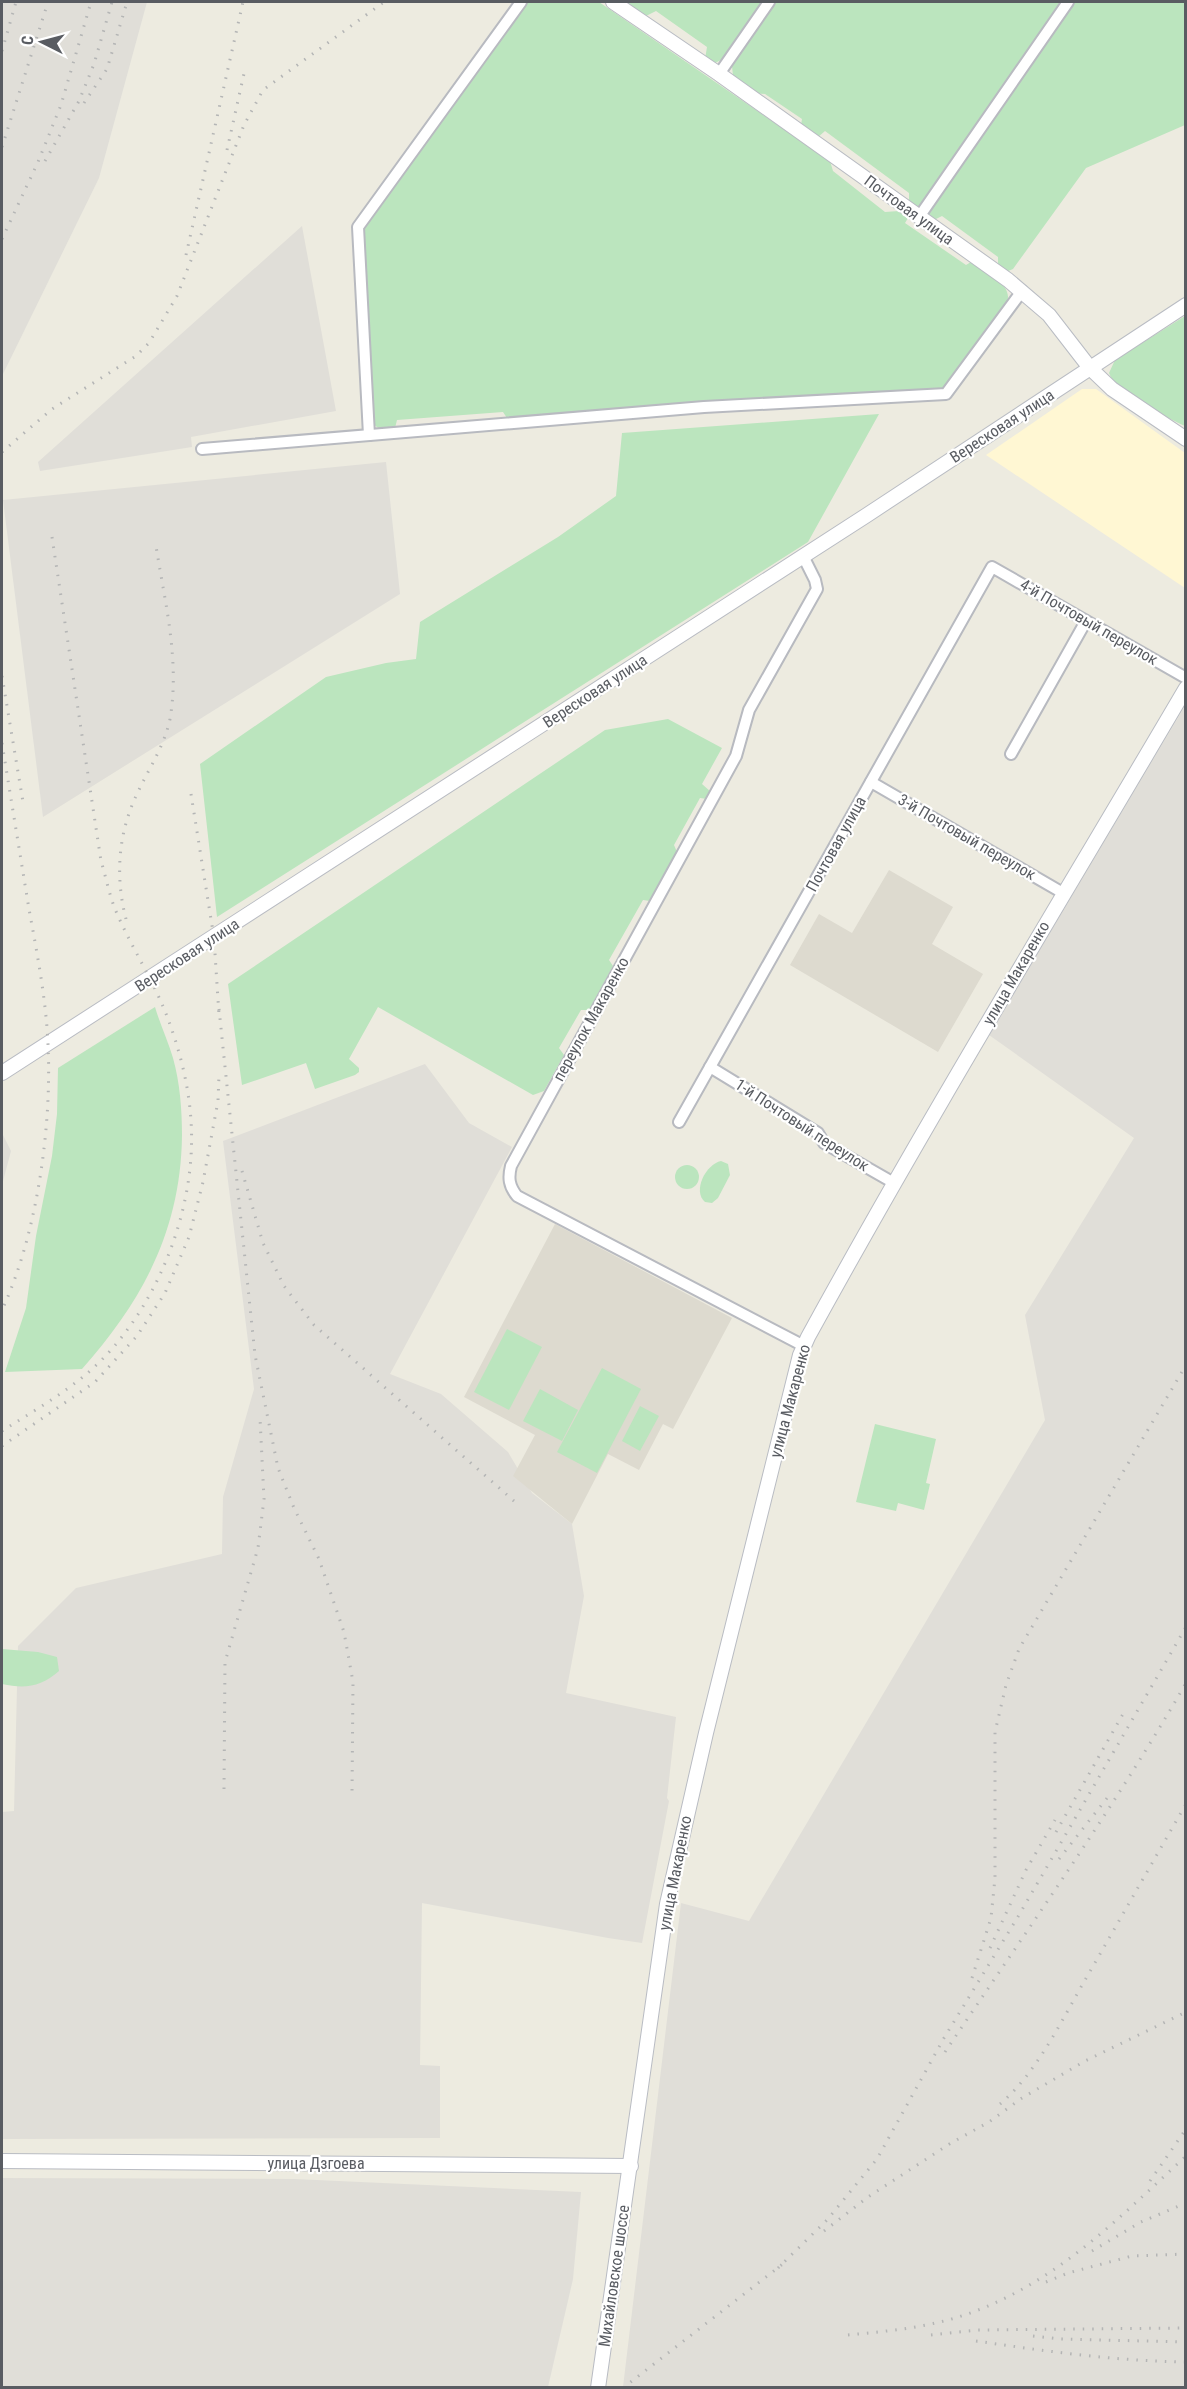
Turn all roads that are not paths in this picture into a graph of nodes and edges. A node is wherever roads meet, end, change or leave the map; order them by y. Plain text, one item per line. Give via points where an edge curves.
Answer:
1 (521, 2) edge
2 (613, 2) edge
3 (769, 2) edge
4 (1068, 2) edge
5 (719, 74) junction
6 (919, 217) junction
7 (1022, 291) junction
8 (1185, 305) edge
9 (1089, 368) junction
10 (369, 435) junction
11 (1185, 439) edge
12 (202, 449) dead end
13 (803, 556) junction
14 (992, 567) joint
15 (1086, 621) junction
16 (1185, 678) edge
17 (1185, 688) edge
18 (1011, 754) dead end
19 (871, 782) junction
20 (1063, 893) junction
21 (710, 1067) junction
22 (2, 1073) edge
23 (679, 1122) dead end
24 (894, 1183) junction
25 (804, 1346) junction
26 (2, 2162) edge
27 (631, 2166) junction
28 (598, 2388) edge

1 - 10 street via 358,227
2 - 5 street, Почтовая улица
3 - 5 street
4 - 6 street
5 - 6 street, Почтовая улица
6 - 7 street, Почтовая улица
7 - 9 street, Почтовая улица via 1049,315
7 - 10 street via 946,394 704,407
8 - 9 street, Вересковая улица
9 - 11 street, Почтовая улица via 1112,389
9 - 13 street, Вересковая улица
10 - 12 street
13 - 22 street, Вересковая улица
13 - 25 street, переулок Макаренко via 817,589 749,710 736,756 508,1175 517,1196
14 - 15 street, 4-й Почтовый переулок
14 - 19 street, Почтовая улица
15 - 16 street, 4-й Почтовый переулок
15 - 18 street
17 - 20 street, улица Макаренко
19 - 20 street, 3-й Почтовый переулок
19 - 21 street, Почтовая улица
20 - 24 street, улица Макаренко
21 - 23 street, Почтовая улица
21 - 24 street, 1-й Почтовый переулок via 818,1133 824,1143
24 - 25 street, улица Макаренко
25 - 27 street, улица Макаренко via 676,1859
26 - 27 street, улица Дзгоева
27 - 28 street, Михайловское шоссе

